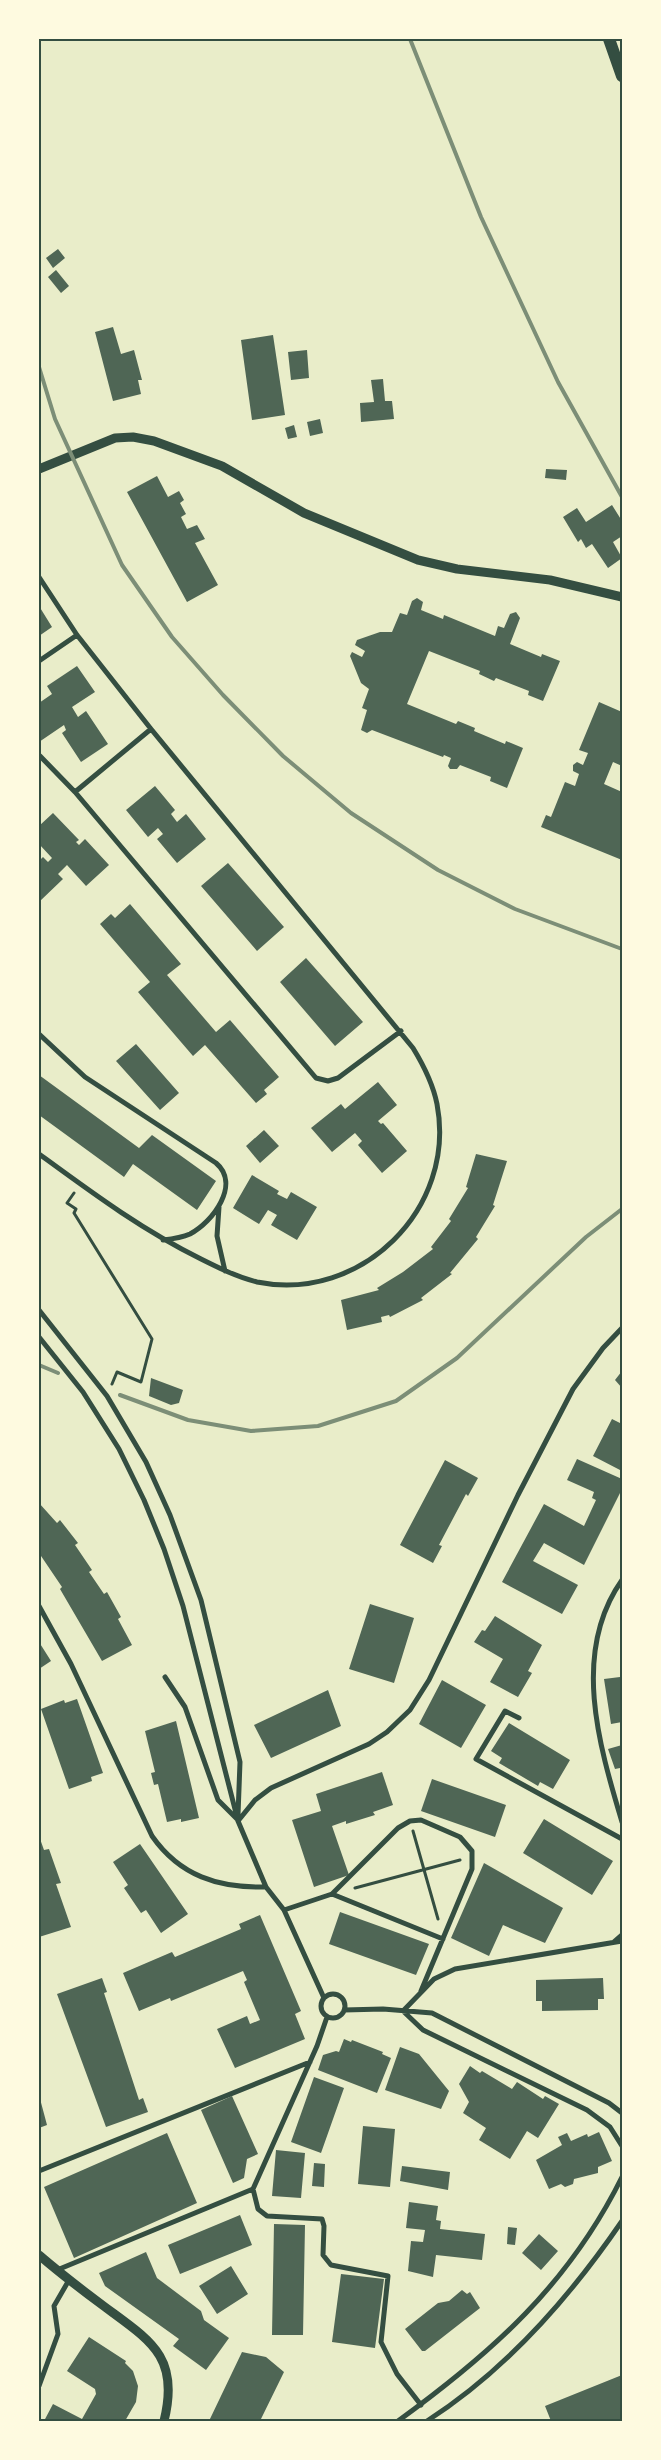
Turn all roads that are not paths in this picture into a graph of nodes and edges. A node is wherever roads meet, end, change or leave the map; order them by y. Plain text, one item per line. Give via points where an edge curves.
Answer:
1 (609, 39) edge
2 (622, 76) edge
3 (39, 469) edge
4 (39, 578) edge
5 (622, 597) edge
6 (77, 635) junction
7 (39, 661) edge
8 (151, 728) junction
9 (40, 756) edge
10 (75, 792) junction
11 (401, 1031) junction
12 (39, 1034) edge
13 (39, 1154) edge
14 (219, 1203) junction
15 (163, 1240) junction
16 (225, 1271) junction
17 (39, 1310) edge
18 (622, 1328) edge
19 (39, 1337) edge
20 (621, 1582) edge
21 (622, 1592) edge
22 (39, 1606) edge
23 (165, 1677) dead end
24 (519, 1718) dead end
25 (238, 1821) junction
26 (622, 1822) edge
27 (622, 1839) edge
28 (266, 1887) junction
29 (332, 1894) junction
30 (284, 1910) junction
31 (622, 1936) edge
32 (443, 1939) junction
33 (622, 1941) edge
34 (614, 1942) junction
35 (421, 1991) junction
36 (324, 1998) junction
37 (344, 2010) junction
38 (403, 2010) junction
39 (327, 2017) junction
40 (310, 2062) junction
41 (622, 2113) edge
42 (622, 2146) edge
43 (39, 2171) edge
44 (622, 2177) edge
45 (253, 2189) junction
46 (622, 2221) edge
47 (39, 2254) edge
48 (57, 2270) junction
49 (69, 2280) junction
50 (39, 2386) edge
51 (421, 2404) junction
52 (164, 2421) edge
53 (398, 2421) edge
54 (427, 2421) edge

1 - 2 main road
3 - 5 street via 115,438 154,441 222,466 304,513 437,566 550,580
4 - 6 street
6 - 7 street
6 - 8 street
8 - 10 street
8 - 11 street
9 - 10 street
10 - 11 street via 316,1078 338,1078
11 - 16 street via 429,1078 439,1124 435,1170 424,1202 413,1219 401,1235 370,1261 332,1278 312,1283 270,1284
12 - 14 street via 85,1077 222,1168 227,1182
13 - 15 street
14 - 15 street via 207,1222 198,1229 176,1239
14 - 16 street via 217,1236
15 - 16 street
17 - 25 street via 77,1355 123,1420 170,1515 201,1600 240,1762
18 - 25 street via 573,1389 429,1680 410,1710 370,1744 271,1788 255,1800
19 - 25 street via 83,1392 119,1449 164,1549 183,1606
20 - 21 street
20 - 26 street via 610,1599 597,1638 593,1678 598,1732
22 - 28 street via 72,1664 152,1836 162,1850 177,1865 196,1875 244,1887
23 - 25 street via 185,1707 218,1800
24 - 27 street via 505,1711 476,1759
25 - 28 street
28 - 30 street
29 - 30 street
29 - 32 street
29 - 32 street via 398,1828 410,1821 421,1820 460,1837 469,1846 473,1857 472,1869
30 - 36 street
31 - 34 street
32 - 35 street
33 - 34 street
34 - 35 street via 455,1970 434,1979
35 - 38 street
36 - 37 street via 339,1996
36 - 39 street via 321,2008
37 - 38 street
37 - 39 street via 337,2018
38 - 41 street via 432,2013 609,2103
38 - 42 street via 423,2030 588,2110 610,2127
39 - 40 street
40 - 43 street
40 - 45 street
44 - 51 street via 589,2233 533,2308 480,2358
45 - 48 street
45 - 51 street via 258,2209 267,2216 322,2219 323,2255 331,2265 388,2276 381,2342 397,2374
46 - 54 street via 544,2320 472,2388
47 - 48 street
48 - 49 street
49 - 50 street via 54,2306 58,2334
49 - 52 street via 147,2338 157,2350 170,2384
51 - 53 street

